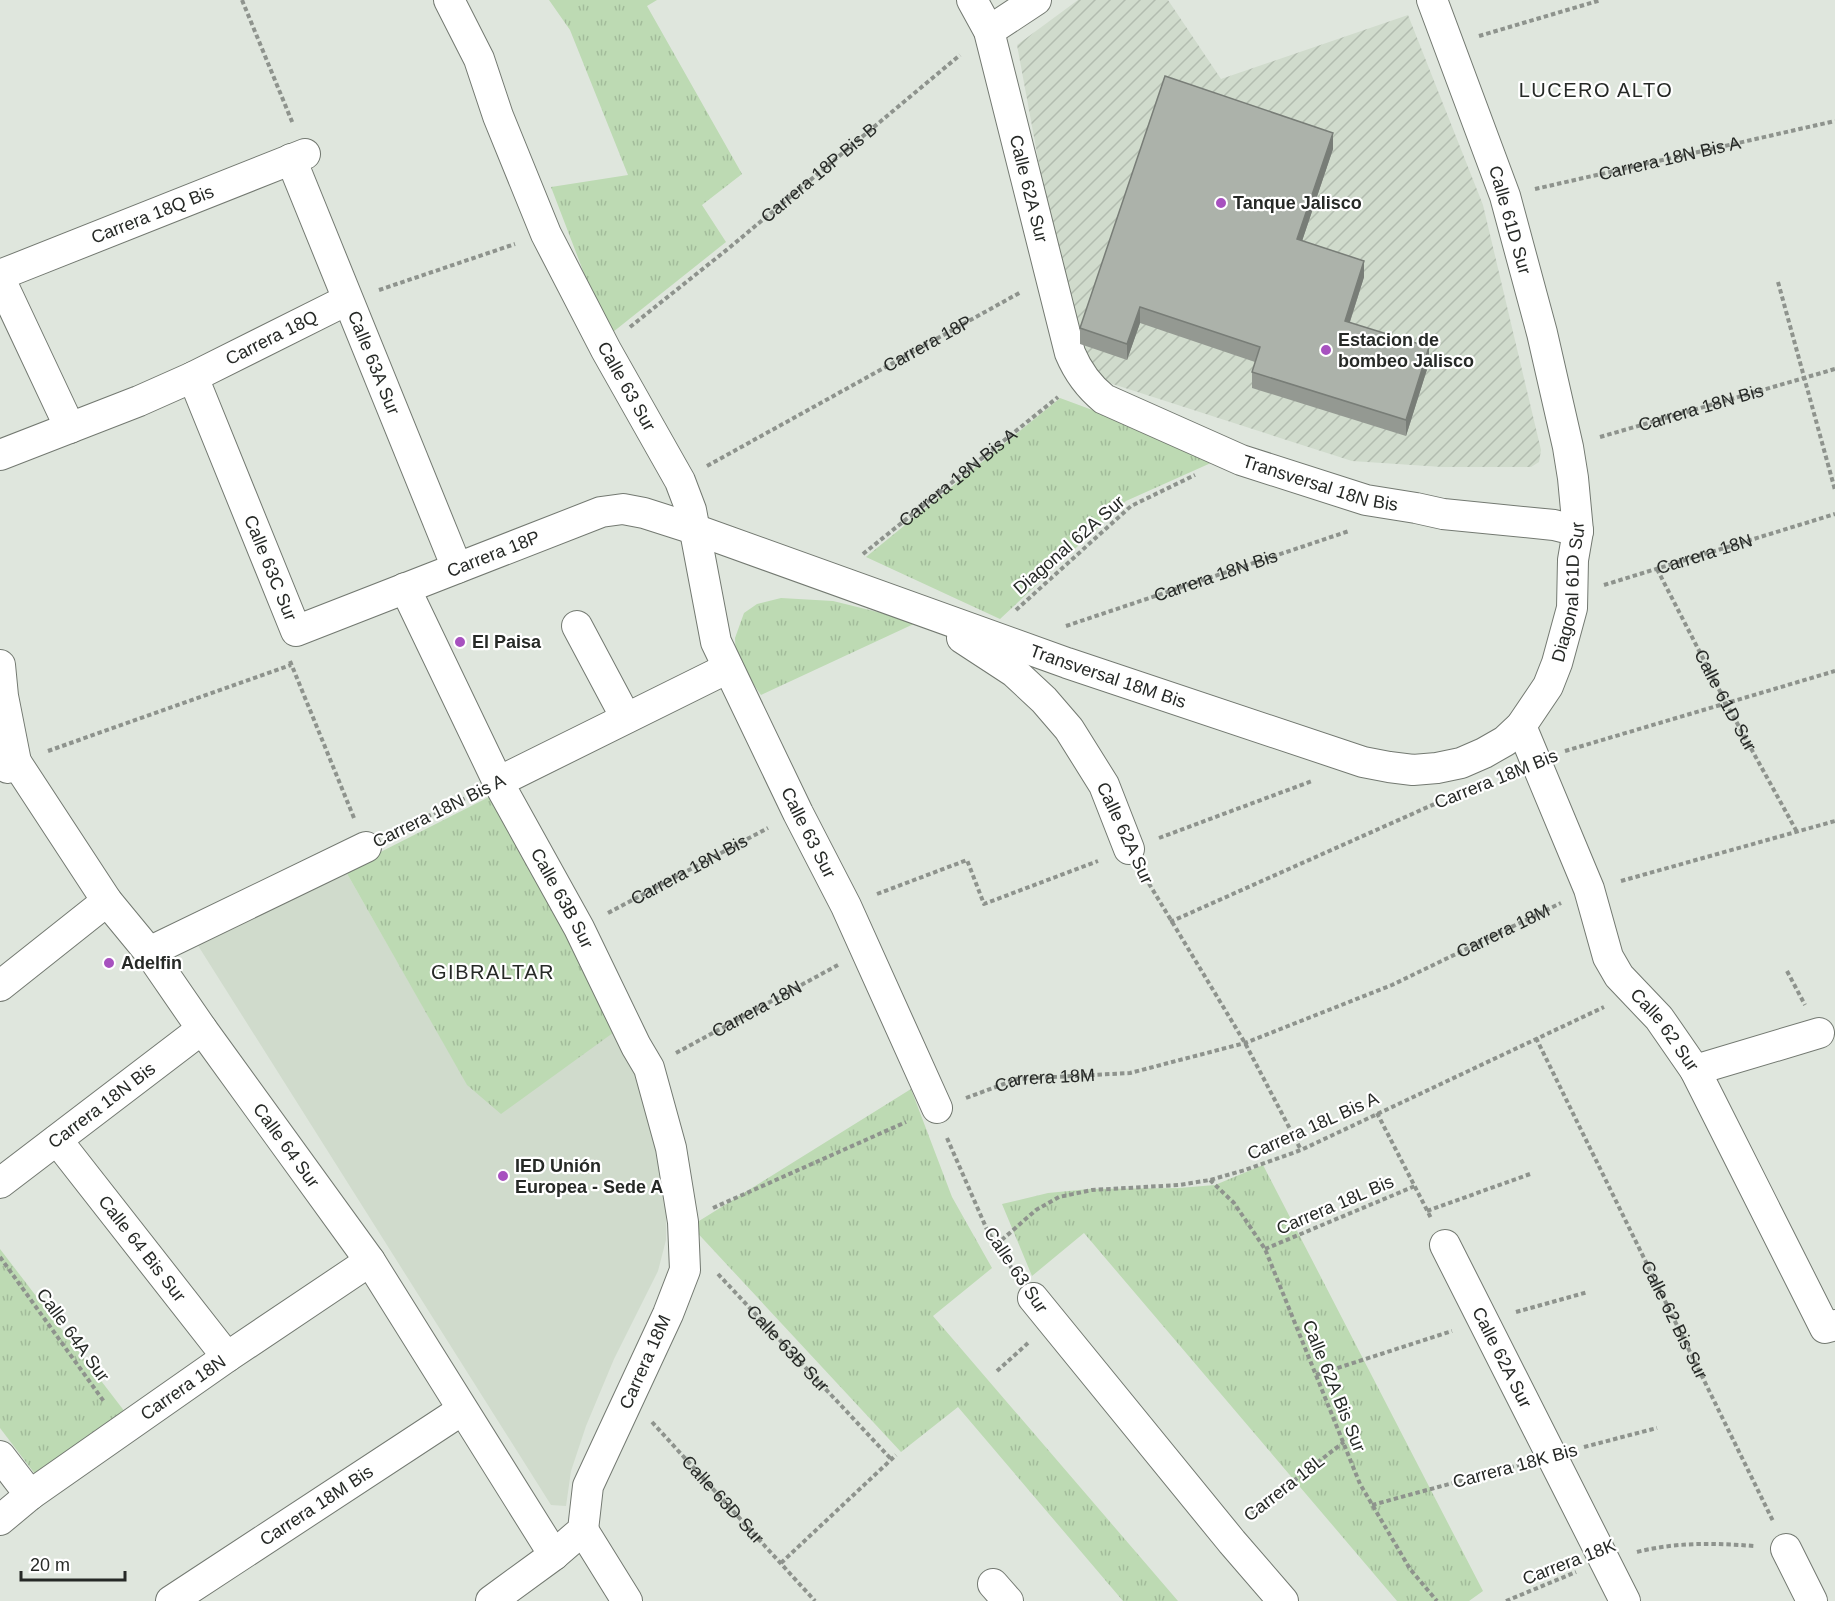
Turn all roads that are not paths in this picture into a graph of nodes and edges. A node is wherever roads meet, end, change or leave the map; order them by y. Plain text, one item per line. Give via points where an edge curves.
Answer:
1 (449, 0) edge
2 (972, 0) edge
3 (1036, 0) edge
4 (1432, 0) edge
5 (989, 31) junction
6 (298, 156) joint
7 (0, 277) edge
8 (348, 300) junction
9 (193, 377) junction
10 (1083, 379) joint
11 (70, 428) junction
12 (1568, 447) joint
13 (0, 455) edge
14 (694, 530) junction
15 (1578, 531) junction
16 (457, 568) junction
17 (405, 588) junction
18 (904, 605) junction
19 (578, 626) dead end
20 (296, 631) joint
21 (0, 665) edge
22 (728, 668) junction
23 (626, 718) junction
24 (1521, 726) junction
25 (5, 762) edge
26 (498, 782) junction
27 (366, 847) road end
28 (1129, 849) road end
29 (107, 902) junction
30 (149, 951) junction
31 (0, 986) edge
32 (202, 1029) junction
33 (1819, 1033) dead end
34 (1695, 1070) junction
35 (937, 1108) road end
36 (57, 1140) junction
37 (0, 1183) edge
38 (683, 1230) joint
39 (1445, 1245) road end
40 (370, 1261) junction
41 (1033, 1298) road end
42 (1830, 1327) edge
43 (227, 1358) junction
44 (462, 1410) junction
45 (0, 1456) edge
46 (30, 1495) junction
47 (0, 1520) edge
48 (583, 1530) junction
49 (1786, 1549) road end
50 (554, 1555) junction
51 (171, 1601) edge
52 (491, 1601) edge
53 (627, 1601) edge
54 (1283, 1601) edge
55 (1625, 1601) edge
56 (1812, 1601) edge

1 - 14 street, Calle 63 Sur via 479,58 546,234 680,481
2 - 5 street, Calle 62A Sur
3 - 5 street
4 - 12 street, Calle 61D Sur via 1505,196
5 - 10 street, Calle 62A Sur via 1070,353
6 - 7 street, Carrera 18Q Bis
6 - 8 street, Calle 63A Sur
7 - 11 street
8 - 9 street, Carrera 18Q
8 - 16 street, Calle 63A Sur
9 - 11 street, Carrera 18Q
9 - 20 street, Calle 63C Sur
10 - 15 street, Transversal 18N Bis via 1104,399 1241,460 1366,500
11 - 13 street, Carrera 18Q
12 - 15 street, Diagonal 61D Sur
14 - 16 street, Carrera 18P via 634,511 601,512
14 - 18 street, Transversal 18M Bis
14 - 22 street, Calle 63 Sur via 716,642
15 - 24 street, Diagonal 61D Sur via 1567,633 1548,686
16 - 17 street, Carrera 18P
17 - 20 street, Carrera 18P
17 - 26 street, Calle 63B Sur
18 - 24 street, Transversal 18M Bis via 1363,762 1413,770 1461,763 1505,741
18 - 28 street, Calle 62A Sur via 1014,672 1044,700 1069,729 1104,784
19 - 23 street
21 - 25 street
22 - 23 street, Carrera 18N Bis A
22 - 35 street, Calle 63 Sur via 846,906
23 - 26 street, Carrera 18N Bis A
24 - 34 street, Calle 62 Sur via 1589,889 1608,957 1619,976 1659,1018
25 - 29 street, Calle 64 Sur
26 - 38 street, Calle 63B Sur via 579,928 649,1068 667,1128
27 - 30 street, Carrera 18N Bis A
29 - 30 street, Calle 64 Sur
29 - 31 street
30 - 32 street, Calle 64 Sur
32 - 36 street, Carrera 18N Bis
32 - 40 street, Calle 64 Sur
33 - 34 street
34 - 42 street, Calle 62 Sur
36 - 37 street, Carrera 18N Bis
36 - 43 street, Calle 64 Bis Sur
38 - 48 street, Carrera 18M via 685,1270 588,1486
39 - 55 street, Calle 62A Sur
40 - 43 street, Carrera 18N
40 - 44 street, Calle 64 Sur
41 - 54 street, Calle 63 Sur
43 - 46 street, Carrera 18N
44 - 50 street, Calle 64 Sur
44 - 51 street, Carrera 18M Bis
45 - 46 street
46 - 47 street, Carrera 18N
48 - 50 street
48 - 53 street
49 - 56 street
50 - 52 street

